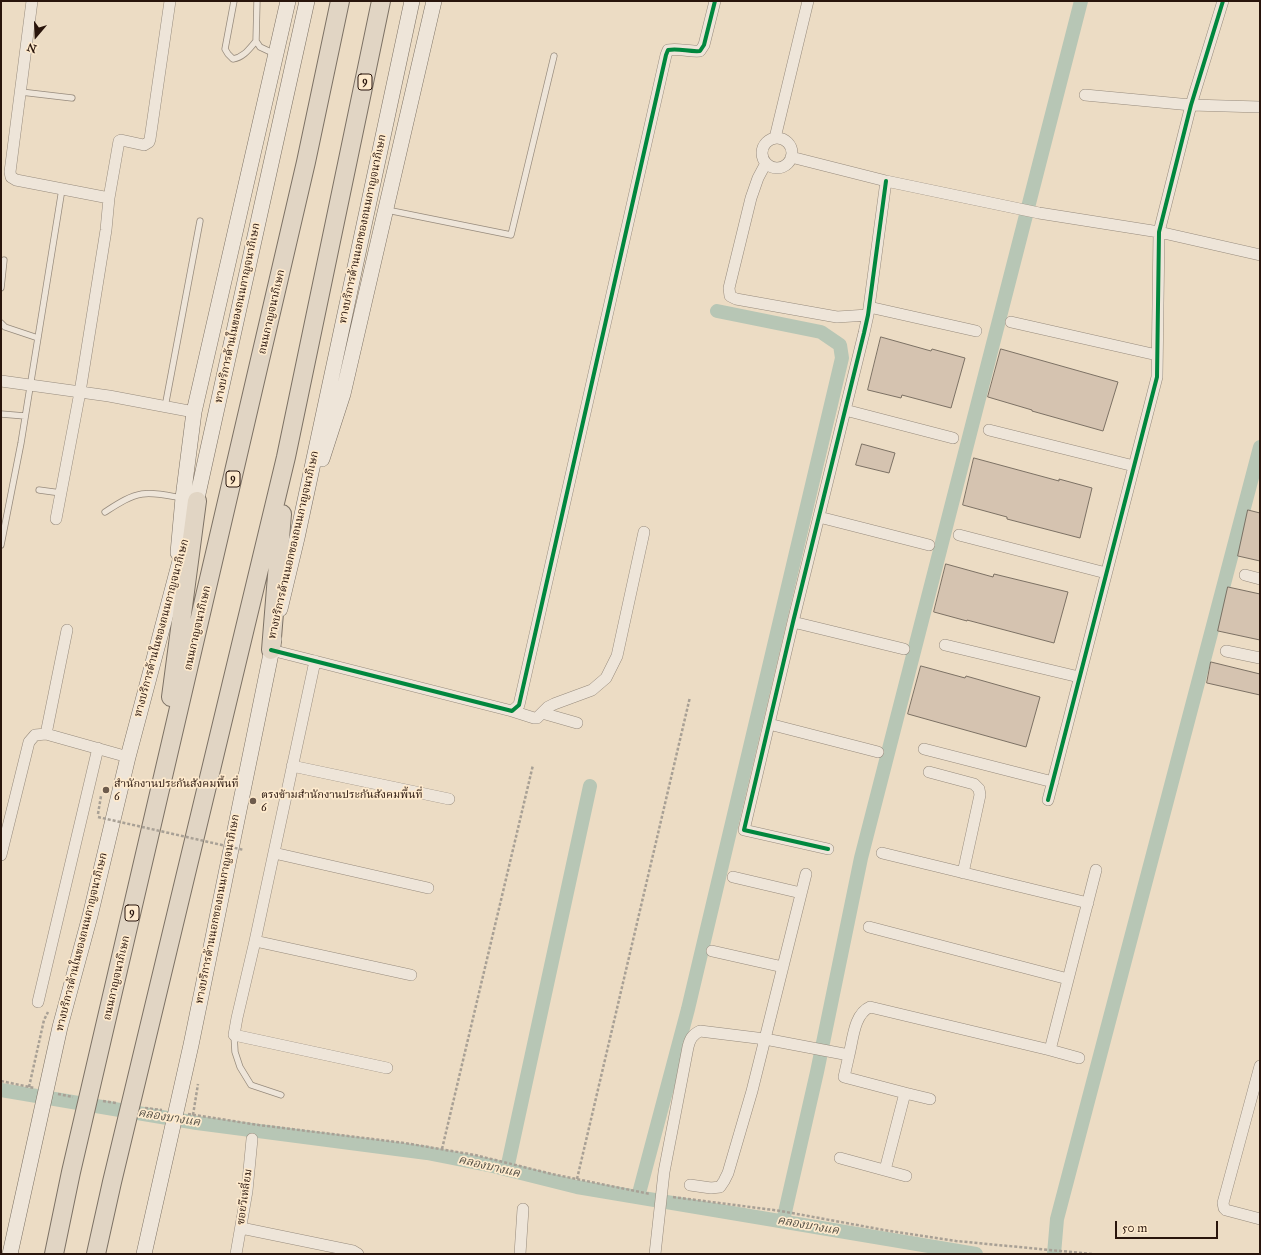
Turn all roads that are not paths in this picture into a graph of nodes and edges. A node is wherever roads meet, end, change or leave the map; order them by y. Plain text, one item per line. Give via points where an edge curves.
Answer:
1 (32, 1) edge
2 (170, 1) edge
3 (234, 1) edge
4 (256, 1) edge
5 (288, 1) edge
6 (307, 1) edge
7 (340, 1) edge
8 (381, 1) edge
9 (412, 1) edge
10 (434, 1) edge
11 (715, 1) edge
12 (808, 1) edge
13 (1223, 1) edge
14 (256, 41) junction
15 (275, 54) junction
16 (554, 56) dead end
17 (21, 92) junction
18 (1085, 95) dead end
19 (72, 98) dead end
20 (1191, 105) junction
21 (1260, 107) edge
22 (775, 138) junction
23 (791, 157) junction
24 (766, 163) junction
25 (886, 182) junction
26 (62, 189) junction
27 (109, 198) junction
28 (387, 210) junction
29 (200, 221) dead end
30 (1159, 232) junction
31 (1260, 255) edge
32 (4, 260) dead end
33 (1, 288) edge
34 (868, 311) junction
35 (1011, 322) dead end
36 (1, 323) edge
37 (976, 331) dead end
38 (38, 338) junction
39 (1157, 355) junction
40 (1, 380) edge
41 (31, 384) junction
42 (80, 392) junction
43 (165, 407) junction
44 (845, 410) junction
45 (194, 412) junction
46 (1, 414) edge
47 (25, 416) junction
48 (989, 430) dead end
49 (953, 438) dead end
50 (286, 457) junction
51 (1134, 466) junction
52 (39, 490) dead end
53 (61, 493) junction
54 (190, 499) junction
55 (105, 512) dead end
56 (819, 517) junction
57 (56, 519) dead end
58 (644, 532) dead end
59 (2, 535) edge
60 (959, 535) dead end
61 (297, 538) junction
62 (1, 545) edge
63 (929, 545) dead end
64 (1106, 573) junction
65 (1245, 576) dead end
66 (1260, 579) edge
67 (793, 622) junction
68 (67, 630) dead end
69 (945, 644) dead end
70 (904, 648) dead end
71 (271, 650) junction
72 (1226, 650) dead end
73 (1260, 658) edge
74 (314, 662) junction
75 (1079, 677) junction
76 (512, 711) junction
77 (542, 713) junction
78 (577, 722) dead end
79 (769, 724) junction
80 (46, 734) junction
81 (98, 748) junction
82 (924, 749) dead end
83 (878, 752) dead end
84 (128, 757) junction
85 (292, 766) junction
86 (929, 772) dead end
87 (1052, 782) junction
88 (158, 797) junction
89 (449, 799) dead end
90 (1048, 800) dead end
91 (828, 849) dead end
92 (274, 853) junction
93 (882, 853) dead end
94 (1, 855) edge
95 (1096, 870) dead end
96 (963, 872) junction
97 (806, 874) dead end
98 (733, 877) dead end
99 (428, 888) dead end
100 (802, 893) junction
101 (1088, 904) junction
102 (869, 927) dead end
103 (255, 941) junction
104 (712, 951) dead end
105 (783, 967) junction
106 (411, 975) dead end
107 (1068, 979) junction
108 (38, 1002) dead end
109 (234, 1035) junction
110 (765, 1039) junction
111 (1050, 1050) junction
112 (844, 1054) junction
113 (1079, 1058) dead end
114 (1260, 1066) edge
115 (387, 1068) dead end
116 (905, 1093) junction
117 (281, 1095) dead end
118 (930, 1099) dead end
119 (252, 1139) dead end
120 (840, 1158) dead end
121 (885, 1170) junction
122 (906, 1176) dead end
123 (690, 1184) dead end
124 (522, 1209) dead end
125 (1260, 1219) edge
126 (240, 1228) junction
127 (10, 1254) edge
128 (54, 1254) edge
129 (96, 1254) edge
130 (144, 1254) edge
131 (236, 1254) edge
132 (358, 1254) edge
133 (520, 1254) edge
134 (655, 1254) edge

1 - 17 street
2 - 27 street via 150,139 144,145 119,141
3 - 14 lane via 225,49 233,59 240,58
4 - 14 lane
5 - 15 main road
6 - 54 main road, ทางบริการด้านในของถนนกาญจนาภิเษก via 272,159
7 - 88 highway, ถนนกาญจนาภิเษก / 9 via 306,162
8 - 50 highway, 9
9 - 61 main road, ทางบริการด้านนอกของถนนกาญจนาภิเษก
10 - 28 main road
11 - 76 street via 704,45 700,51 674,49 668,50 666,55 519,705
12 - 22 street
13 - 20 street
14 - 15 lane via 260,47
15 - 45 main road
16 - 28 lane via 511,235
17 - 19 lane
17 - 26 street via 11,177
18 - 20 street
20 - 21 street
20 - 30 street
22 - 23 street via 781,138 788,144 792,152
22 - 24 street via 763,148 763,159
23 - 24 street via 782,166 774,167
23 - 25 street
24 - 34 street via 750,198 729,288 730,296 837,317
25 - 30 street via 1039,213
25 - 34 street
26 - 27 street
26 - 38 lane
27 - 42 street
28 - 61 main road via 343,394
29 - 43 lane
30 - 31 street
30 - 39 street
32 - 33 lane
34 - 37 street
34 - 44 street
35 - 39 street
36 - 38 lane via 5,327
38 - 41 lane
39 - 51 street via 1157,377
40 - 41 street
41 - 42 street
41 - 47 lane
42 - 43 street
42 - 53 street
43 - 45 street
44 - 49 street
44 - 56 street
45 - 54 main road
46 - 47 lane
47 - 59 lane
48 - 51 street
50 - 71 highway
50 - 129 highway, 9
51 - 64 street
52 - 53 lane
53 - 57 street
54 - 55 lane via 141,494
54 - 84 main road, ทางบริการด้านในของถนนกาญจนาภิเษก via 176,576
54 - 88 highway
56 - 63 street
56 - 67 street
58 - 77 street via 617,656 606,678 592,690 554,704
59 - 62 lane
60 - 64 street
61 - 71 main road, ทางบริการด้านนอกของถนนกาญจนาภิเษก
64 - 75 street
65 - 66 street
67 - 70 street
67 - 79 street
68 - 80 street
69 - 75 street
71 - 74 street
71 - 130 main road, ทางบริการด้านนอกของถนนกาญจนาภิเษก via 191,1046
72 - 73 street
74 - 76 street
74 - 85 street
75 - 87 street
76 - 77 street via 534,718
77 - 78 street
79 - 83 street
79 - 91 street via 744,830
80 - 81 street
80 - 94 street via 35,735 29,742
81 - 84 street
81 - 108 street
82 - 87 street
84 - 127 main road, ทางบริการด้านในของถนนกาญจนาภิเษก via 60,1027
85 - 89 street
85 - 92 street
86 - 96 street via 974,784 979,789 980,795
87 - 90 street
88 - 128 highway, ถนนกาญจนาภิเษก / 9
92 - 99 street
92 - 103 street
93 - 96 street
95 - 101 street
96 - 101 street
97 - 100 street
98 - 100 street
100 - 105 street
101 - 107 street
102 - 107 street
103 - 106 street
103 - 109 street
104 - 105 street
105 - 110 street
107 - 111 street
109 - 115 street
109 - 117 lane via 235,1052 240,1067 252,1084
110 - 112 street
110 - 123 street via 724,1181 720,1187 711,1188
110 - 134 street via 700,1031 690,1040 664,1172
111 - 112 street via 870,1007 863,1010 858,1018
111 - 113 street
112 - 116 street via 844,1077
114 - 125 street via 1224,1208
116 - 118 street
116 - 121 street
119 - 126 street, ซอยวีเหลี่ยม
120 - 121 street
121 - 122 street
124 - 133 street
126 - 131 street, ซอยวีเหลี่ยม
126 - 132 street

